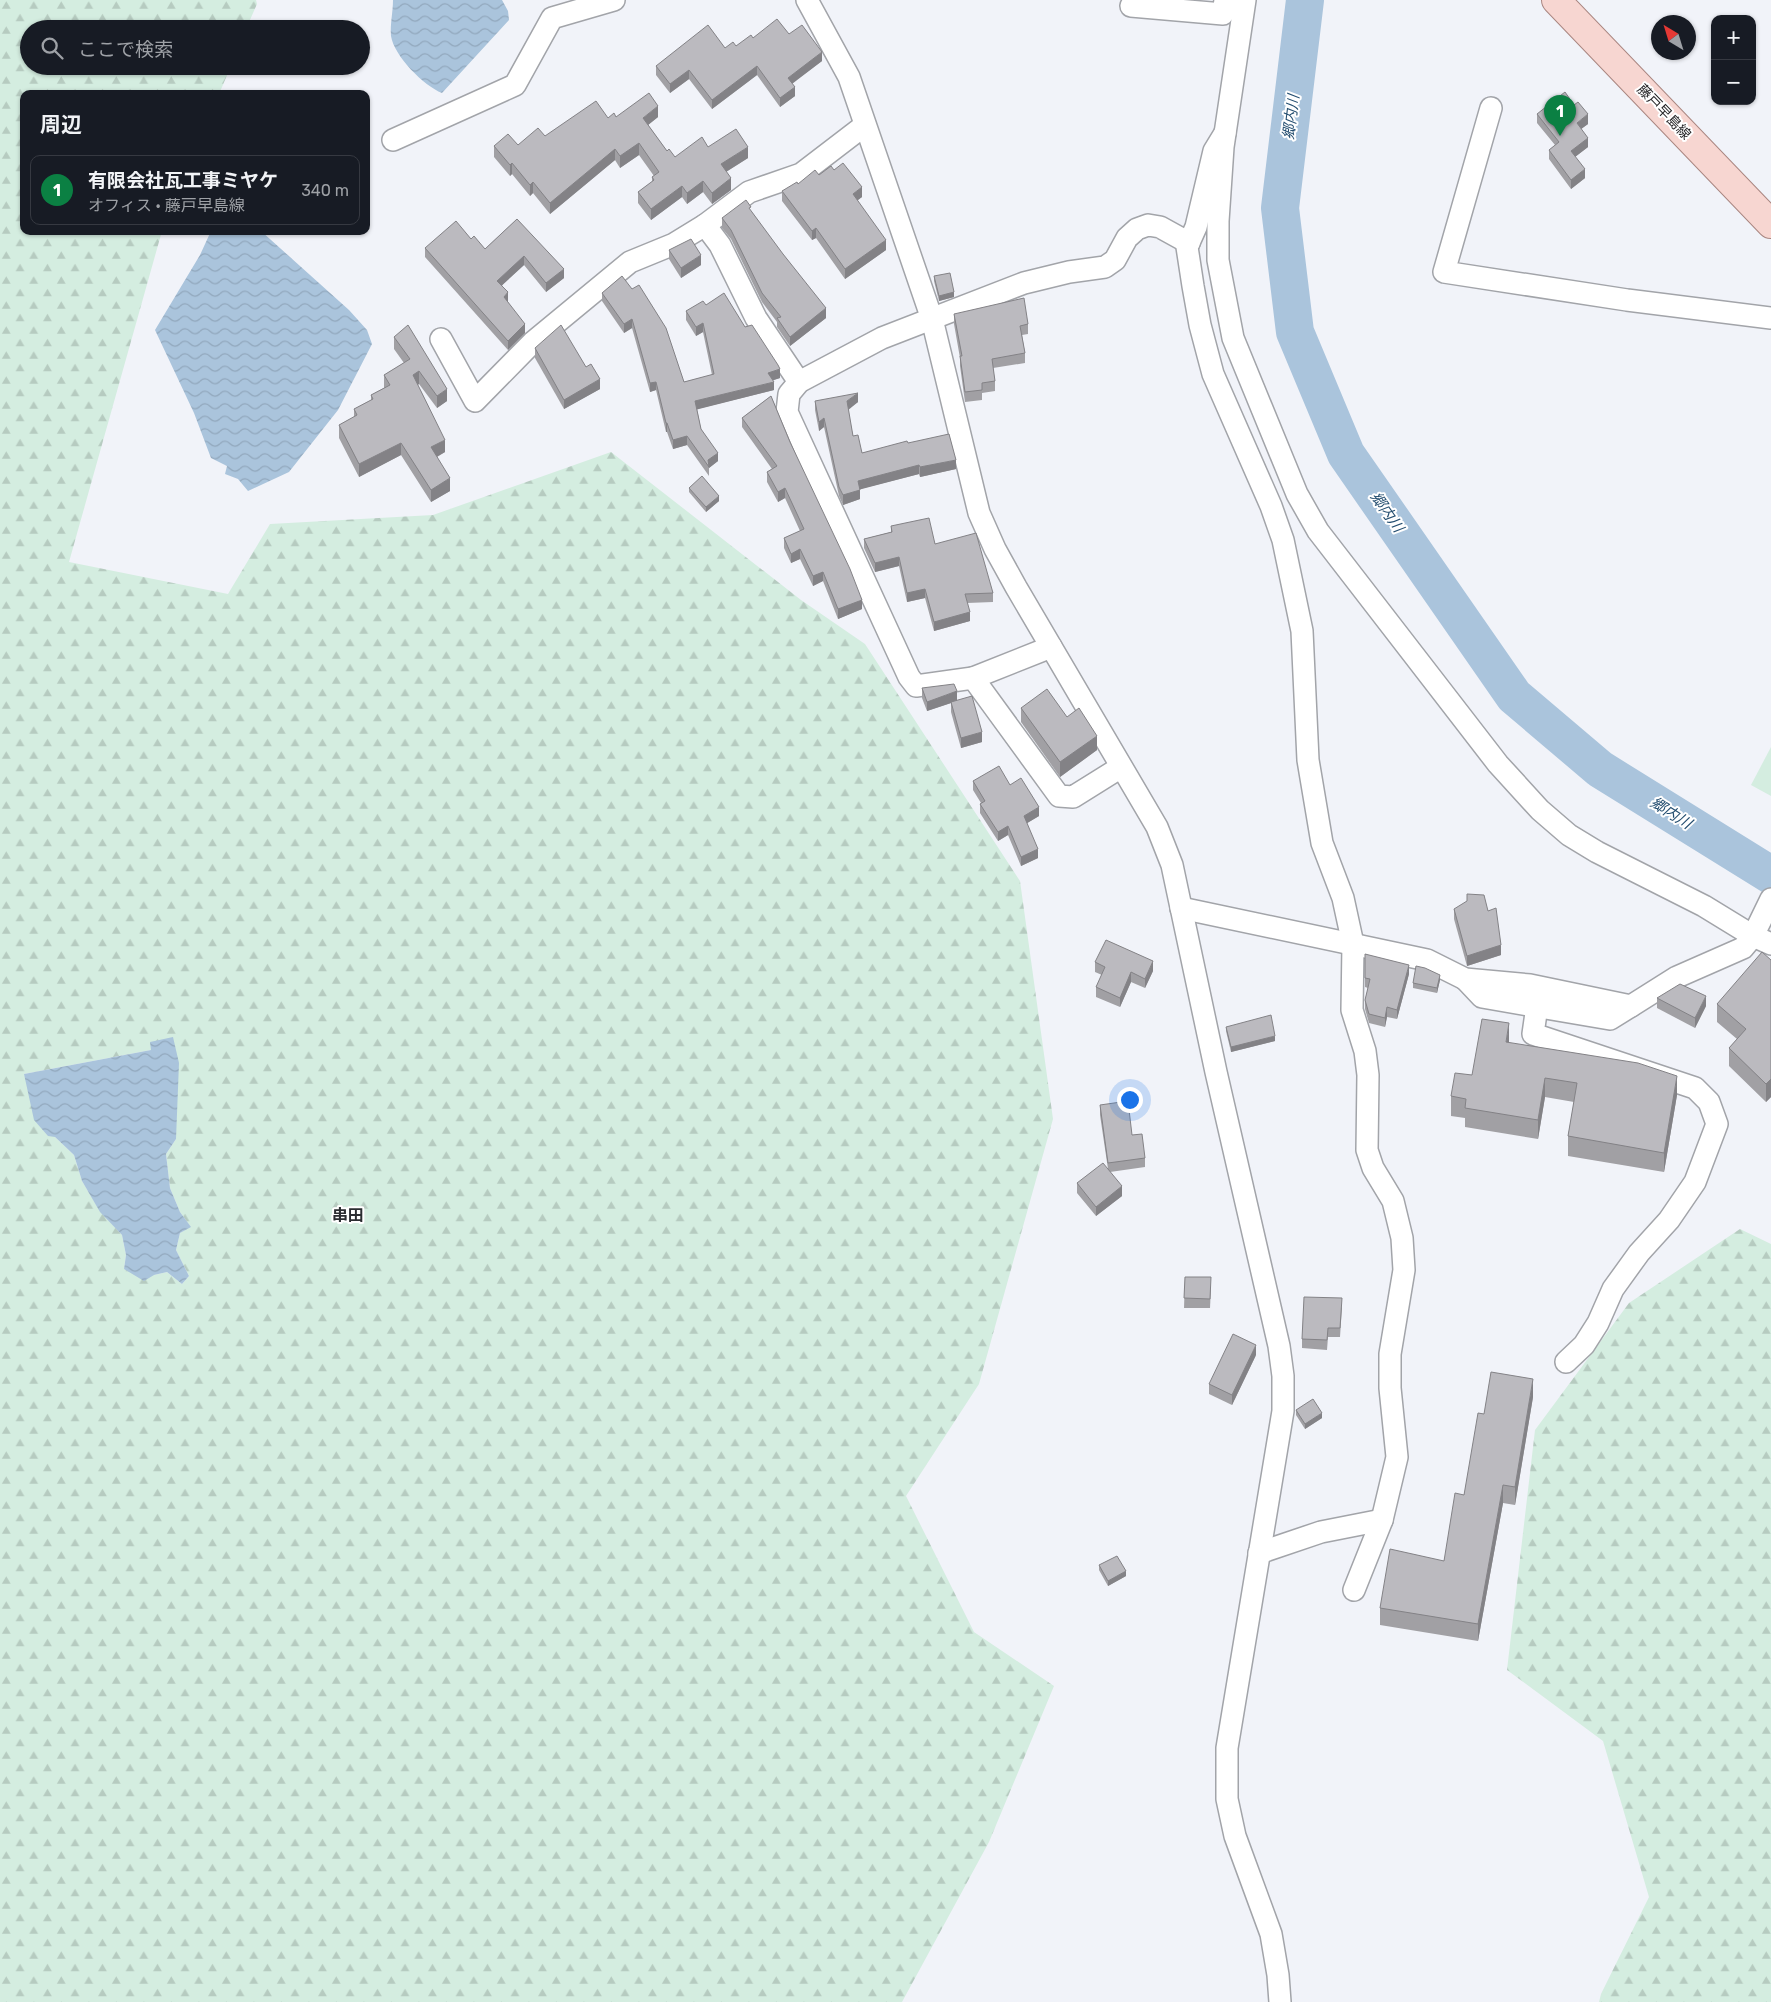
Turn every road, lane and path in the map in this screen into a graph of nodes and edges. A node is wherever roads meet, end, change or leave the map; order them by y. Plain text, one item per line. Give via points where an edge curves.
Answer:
1 (614, 0) edge
2 (807, 0) edge
3 (1225, 0) edge
4 (1245, 0) edge
5 (1556, 0) edge
6 (1131, 6) dead end
7 (1491, 108) dead end
8 (865, 125) junction
9 (1225, 133) junction
10 (393, 140) dead end
11 (1771, 224) edge
12 (705, 225) junction
13 (1189, 244) junction
14 (1771, 318) edge
15 (932, 319) junction
16 (441, 339) dead end
17 (799, 382) junction
18 (1051, 647) junction
19 (973, 678) junction
20 (1121, 767) junction
21 (1771, 899) edge
22 (1181, 908) junction
23 (1760, 936) edge
24 (1353, 944) junction
25 (1464, 979) junction
26 (1537, 1006) junction
27 (1631, 1006) junction
28 (1566, 1362) dead end
29 (1382, 1520) junction
30 (1259, 1553) junction
31 (1354, 1590) dead end
32 (1280, 2002) edge

1 - 10 street via 552,18 515,85
2 - 8 street via 849,77
3 - 6 street via 1223,14
4 - 9 street
5 - 11 main road, 藤戸早島線
7 - 14 street via 1444,272
8 - 12 street via 802,174 749,192
8 - 15 street
9 - 13 street via 1214,151
9 - 23 street via 1218,260 1233,338 1297,494 1318,531 1498,764 1540,810 1597,852
12 - 16 street via 674,244 630,262 533,342 475,401
12 - 17 street via 720,245 756,318
13 - 15 street via 1160,227 1148,225 1127,238 1115,260 1105,267 1024,283
13 - 24 street via 1198,315 1213,374 1283,540 1302,631 1308,760 1322,843 1342,898
15 - 17 street via 882,338
15 - 18 street via 979,513 999,556
17 - 19 street via 789,394 787,412 909,677 916,686
18 - 19 street
18 - 20 street
19 - 20 street via 1059,796 1073,797
20 - 22 street via 1157,827 1172,865
21 - 23 street
22 - 24 street
22 - 30 street via 1283,1376 1283,1412
23 - 27 street via 1743,948 1677,977
24 - 25 street via 1427,960
24 - 29 street via 1352,1010 1365,1051 1368,1075 1367,1150 1373,1168 1393,1201 1402,1238 1404,1270 1390,1354 1397,1457
25 - 26 street via 1482,997
25 - 27 street via 1530,984
26 - 27 street via 1610,1019
26 - 28 street via 1533,1034 1695,1088 1709,1102 1717,1124 1695,1182 1613,1289 1584,1345
29 - 30 street via 1321,1532
29 - 31 street
30 - 32 street via 1227,1748 1227,1799 1235,1836 1271,1934

